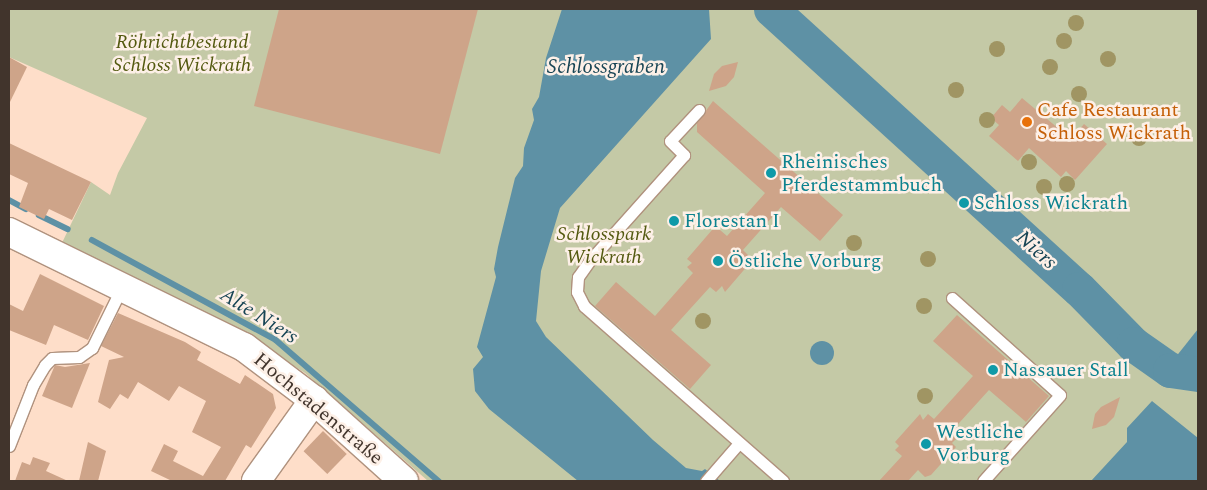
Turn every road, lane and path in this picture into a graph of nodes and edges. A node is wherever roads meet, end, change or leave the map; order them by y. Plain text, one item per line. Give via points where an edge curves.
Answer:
1 (699, 110) dead end
2 (9, 232) edge
3 (122, 287) junction
4 (952, 298) dead end
5 (314, 400) junction
6 (739, 443) junction
7 (9, 446) edge
8 (709, 478) edge
9 (256, 481) edge
10 (404, 481) edge
11 (783, 481) edge
12 (983, 481) edge

1 - 6 lane via 670,141 684,155 590,260 578,277 577,292 584,306
2 - 3 street, Hochstadenstraße
3 - 5 street, Hochstadenstraße via 244,347
3 - 7 lane via 92,348 79,357 52,358 45,365 33,385
4 - 12 lane via 1060,395
5 - 9 street
5 - 10 street, Hochstadenstraße
6 - 8 lane
6 - 11 lane

